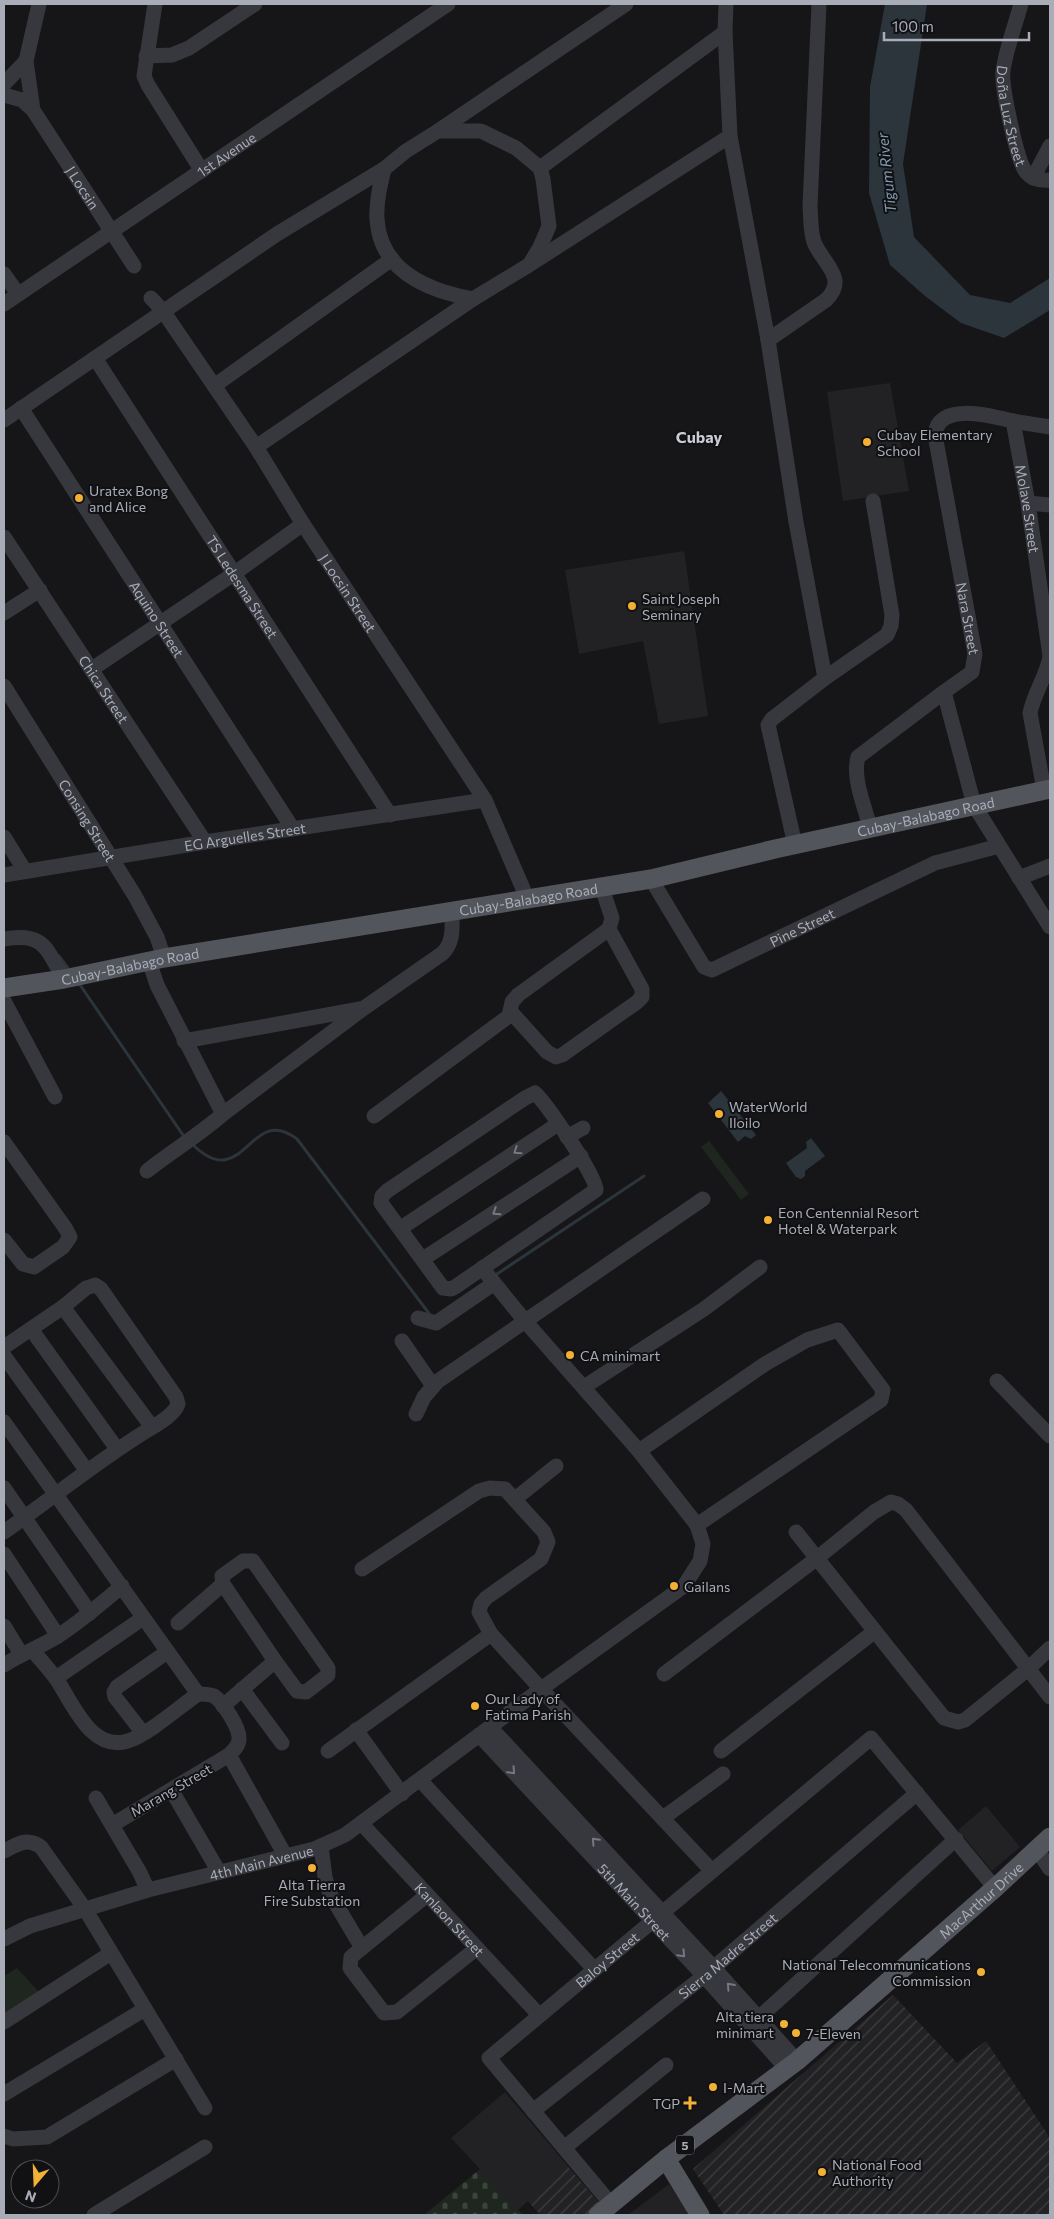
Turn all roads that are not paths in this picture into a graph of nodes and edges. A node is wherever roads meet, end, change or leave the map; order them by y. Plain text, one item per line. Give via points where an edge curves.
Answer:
1 (39, 4) edge
2 (155, 4) edge
3 (255, 4) edge
4 (448, 4) edge
5 (626, 4) edge
6 (726, 4) edge
7 (819, 4) edge
8 (1021, 4) edge
9 (725, 32) junction
10 (146, 56) junction
11 (26, 61) junction
12 (4, 84) edge
13 (4, 95) edge
14 (33, 110) junction
15 (438, 131) junction
16 (730, 136) junction
17 (1050, 146) edge
18 (540, 168) junction
19 (384, 169) junction
20 (202, 171) junction
21 (1033, 178) junction
22 (1050, 180) edge
23 (112, 232) junction
24 (392, 259) junction
25 (529, 265) junction
26 (134, 266) dead end
27 (4, 274) edge
28 (18, 294) junction
29 (151, 298) dead end
30 (473, 299) junction
31 (4, 304) edge
32 (163, 311) junction
33 (768, 340) junction
34 (95, 358) junction
35 (214, 386) junction
36 (21, 408) junction
37 (4, 420) edge
38 (1012, 421) junction
39 (1050, 427) edge
40 (256, 447) junction
41 (872, 501) dead end
42 (1028, 503) junction
43 (1050, 505) edge
44 (303, 524) junction
45 (4, 538) edge
46 (234, 573) junction
47 (40, 590) junction
48 (4, 613) edge
49 (161, 623) junction
50 (1050, 656) edge
51 (92, 669) junction
52 (825, 678) junction
53 (4, 686) edge
54 (944, 692) junction
55 (1047, 790) edge
56 (485, 800) junction
57 (974, 805) junction
58 (390, 815) junction
59 (870, 828) junction
60 (293, 829) junction
61 (4, 837) edge
62 (205, 842) junction
63 (795, 845) junction
64 (999, 846) junction
65 (110, 857) junction
66 (1050, 866) edge
67 (25, 870) junction
68 (4, 875) edge
69 (1018, 878) junction
70 (651, 879) junction
71 (602, 888) junction
72 (527, 898) junction
73 (452, 912) junction
74 (1050, 927) edge
75 (609, 929) junction
76 (4, 939) edge
77 (157, 959) junction
78 (75, 977) junction
79 (4, 988) edge
80 (4, 1002) edge
81 (364, 1008) junction
82 (511, 1012) junction
83 (184, 1041) junction
84 (54, 1097) dead end
85 (223, 1114) junction
86 (374, 1116) dead end
87 (558, 1124) junction
88 (583, 1128) dead end
89 (568, 1137) junction
90 (4, 1142) edge
91 (581, 1156) junction
92 (146, 1170) dead end
93 (703, 1199) dead end
94 (401, 1228) junction
95 (4, 1240) edge
96 (423, 1259) junction
97 (760, 1267) dead end
98 (489, 1277) junction
99 (63, 1307) junction
100 (418, 1318) dead end
101 (524, 1321) junction
102 (31, 1329) junction
103 (402, 1341) dead end
104 (4, 1347) edge
105 (4, 1356) edge
106 (997, 1380) dead end
107 (433, 1386) junction
108 (584, 1387) junction
109 (416, 1414) dead end
110 (4, 1422) edge
111 (152, 1427) junction
112 (1050, 1436) edge
113 (117, 1449) junction
114 (639, 1451) junction
115 (556, 1466) dead end
116 (87, 1471) junction
117 (4, 1488) edge
118 (55, 1495) junction
119 (515, 1499) junction
120 (25, 1517) junction
121 (696, 1525) junction
122 (4, 1532) edge
123 (796, 1532) dead end
124 (4, 1554) edge
125 (816, 1559) junction
126 (362, 1569) dead end
127 (223, 1584) junction
128 (122, 1586) junction
129 (90, 1613) junction
130 (143, 1618) junction
131 (178, 1624) dead end
132 (4, 1626) edge
133 (875, 1631) junction
134 (491, 1634) junction
135 (58, 1636) junction
136 (1050, 1648) edge
137 (27, 1652) junction
138 (167, 1652) junction
139 (275, 1661) junction
140 (4, 1666) edge
141 (1028, 1669) junction
142 (664, 1674) dead end
143 (56, 1678) junction
144 (242, 1689) junction
145 (541, 1689) junction
146 (198, 1694) junction
147 (1050, 1697) edge
148 (223, 1706) junction
149 (356, 1730) junction
150 (484, 1731) junction
151 (143, 1733) junction
152 (282, 1743) dead end
153 (328, 1751) dead end
154 (721, 1751) dead end
155 (229, 1755) junction
156 (723, 1774) dead end
157 (420, 1780) junction
158 (172, 1791) junction
159 (917, 1793) junction
160 (402, 1794) junction
161 (96, 1798) dead end
162 (664, 1818) junction
163 (361, 1823) junction
164 (112, 1825) junction
165 (956, 1839) junction
166 (1044, 1843) edge
167 (321, 1846) junction
168 (4, 1851) edge
169 (285, 1855) junction
170 (1050, 1869) edge
171 (712, 1871) junction
172 (219, 1872) junction
173 (996, 1888) junction
174 (148, 1890) junction
175 (427, 1895) junction
176 (85, 1909) junction
177 (657, 1918) junction
178 (4, 1938) edge
179 (362, 1948) junction
180 (477, 1948) junction
181 (111, 1953) junction
182 (594, 1969) junction
183 (709, 1972) junction
184 (145, 2008) junction
185 (539, 2015) junction
186 (4, 2022) edge
187 (754, 2022) junction
188 (176, 2059) junction
189 (666, 2065) dead end
190 (787, 2070) junction
191 (4, 2094) edge
192 (205, 2108) dead end
193 (533, 2111) junction
194 (4, 2136) edge
195 (206, 2147) dead end
196 (564, 2148) junction
197 (670, 2164) junction
198 (607, 2212) edge
199 (94, 2215) edge
200 (700, 2215) edge
201 (713, 2215) edge

1 - 11 street
2 - 10 street
3 - 10 street via 189,48 172,55
4 - 20 street, 1st Avenue
5 - 15 street
6 - 9 street
7 - 33 street via 811,230 817,248 836,280 835,288 826,300
8 - 21 street, Doña Luz Street via 1003,76 1017,152 1022,166
9 - 16 street
9 - 18 street
10 - 20 street via 144,76 148,85
11 - 12 street
11 - 14 street, J Locsin
13 - 14 street, J Locsin via 22,100
14 - 23 street, J Locsin
15 - 18 street via 481,131 516,148
15 - 19 street
16 - 25 street
16 - 33 street
17 - 21 street
18 - 25 street via 549,226
19 - 24 street via 377,198 377,220 382,241
19 - 32 street via 277,234
20 - 23 street, 1st Avenue
21 - 22 street, Doña Luz Street
23 - 26 street, J Locsin
23 - 28 street, 1st Avenue
24 - 30 street via 406,275 418,282
24 - 35 street
25 - 30 street
27 - 28 street
28 - 31 street, 1st Avenue
29 - 32 street, J Locsin Street
30 - 40 street
32 - 34 street
32 - 35 street, J Locsin Street
33 - 52 street via 796,522
34 - 36 street
34 - 46 street, TS Ledesma Street
35 - 40 street, J Locsin Street
36 - 37 street
36 - 49 street, Aquino Street
38 - 39 street
38 - 42 street, Molave Street
38 - 54 street, Nara Street via 987,414 960,414 943,419 935,430 974,654 972,672
40 - 44 street, J Locsin Street
41 - 52 street via 892,615 891,626 888,635
42 - 43 street
42 - 50 street, Molave Street
44 - 46 street
44 - 56 street, J Locsin Street
45 - 47 street, Chica Street
46 - 49 street
46 - 58 street, TS Ledesma Street
47 - 48 street
47 - 51 street, Chica Street
49 - 51 street
49 - 60 street, Aquino Street
50 - 55 street, Molave Street via 1030,713
51 - 62 street, Chica Street
52 - 63 street via 768,725
53 - 65 street, Consing Street
54 - 57 street
54 - 59 street, Nara Street via 858,756 857,776
55 - 57 main road, Cubay-Balabago Road
56 - 58 street, EG Arguelles Street
56 - 72 street, J Locsin Street
57 - 59 main road, Cubay-Balabago Road
57 - 64 street
58 - 60 street, EG Arguelles Street
59 - 63 main road, Cubay-Balabago Road
60 - 62 street, EG Arguelles Street
61 - 67 street
62 - 65 street, EG Arguelles Street
63 - 70 main road, Cubay-Balabago Road
64 - 69 street
64 - 70 street, Pine Street via 935,863 712,970 704,967
65 - 67 street, EG Arguelles Street
65 - 77 street, Consing Street via 157,937
66 - 69 street
67 - 68 street, EG Arguelles Street
69 - 74 street
70 - 71 main road, Cubay-Balabago Road
71 - 72 main road, Cubay-Balabago Road
71 - 75 street via 612,918
72 - 73 main road, Cubay-Balabago Road
73 - 77 main road, Cubay-Balabago Road
73 - 81 street via 452,937 448,947
75 - 82 street via 518,995 512,1002
75 - 82 street via 642,989 642,998 562,1055 556,1056 547,1052
76 - 78 street via 28,937 42,943
77 - 78 main road, Cubay-Balabago Road
77 - 83 street, Consing Street via 157,985
78 - 79 main road, Cubay-Balabago Road
80 - 84 street
81 - 83 street
81 - 85 street
82 - 86 street
83 - 85 street, Consing Street
85 - 92 street via 198,1136
87 - 89 street
87 -> 94 street
87 - 94 street via 538,1096 530,1094 382,1196 381,1203
88 - 89 street
89 - 91 street
90 - 95 street via 70,1237 34,1267 23,1264
91 -> 96 street
91 - 98 street via 596,1190
93 - 101 street
94 - 96 street
96 - 98 street via 446,1289
97 - 108 street via 704,1310
98 - 100 street via 436,1323
98 - 101 street
99 - 102 street
99 - 111 street
99 - 111 street via 91,1286 101,1289 178,1401 177,1408
101 - 107 street via 458,1365
101 - 108 street
102 - 104 street
102 - 113 street
103 - 107 street
105 - 116 street
106 - 112 street
107 - 109 street via 424,1396
108 - 114 street
110 - 118 street
111 - 113 street
113 - 116 street
114 - 121 street
114 - 121 street via 765,1364 806,1340 838,1330 842,1335 883,1390 881,1400
115 - 119 street
116 - 118 street
117 - 120 street
118 - 120 street
118 - 128 street
119 - 126 street via 501,1488 479,1491
119 - 134 street via 544,1532 548,1542 541,1559 481,1604 479,1612
120 - 122 street
120 - 129 street
121 - 145 street, 4th Main Avenue via 702,1544 700,1561 684,1586
123 - 125 street
124 - 135 street
125 - 133 street
125 - 141 street via 884,1504 898,1504 906,1510
125 - 142 street
127 - 131 street
127 - 139 street
127 - 139 street via 222,1576 243,1561 254,1561 328,1668 328,1675 306,1692 300,1692
128 - 129 street
128 - 130 street
129 - 135 street
130 - 138 street
130 - 143 street
132 - 137 street
133 - 141 street via 944,1718 952,1721 965,1720
133 - 154 street
134 - 145 street
134 - 149 street
135 - 137 street
136 - 141 street
137 - 140 street
137 - 143 street
138 - 146 street
138 - 151 street via 114,1692
139 - 144 street
141 - 147 street
143 - 151 street via 94,1734 118,1742
144 - 148 street
144 - 152 street
145 - 150 street, 4th Main Avenue
145 - 162 street
146 - 148 street via 213,1696
146 - 151 street
148 - 155 street via 234,1722 239,1739
149 - 153 street
149 - 160 street
150 - 157 street, 4th Main Avenue
150 - 177 street, 5th Main Street
155 - 158 street, Marang Street
155 - 169 street
156 - 162 street
157 - 160 street, 4th Main Avenue
157 - 182 street
158 - 164 street, Marang Street
158 - 172 street
159 - 165 street
159 - 171 street, Baloy Street via 871,1738
159 - 183 street, Sierra Madre Street
160 - 163 street, 4th Main Avenue
161 - 164 street
162 - 171 street
163 - 167 street, 4th Main Avenue
163 - 175 street, Kanlaon Street
164 - 174 street
165 - 173 street
165 - 187 street
166 - 170 street
166 - 173 main road, MacArthur Drive / 5
167 - 169 street, 4th Main Avenue
167 - 179 street via 330,1894
168 - 176 street via 24,1841 33,1842 41,1848
169 - 172 street, 4th Main Avenue
171 - 177 street, Baloy Street
172 - 174 street, 4th Main Avenue
173 - 190 main road, MacArthur Drive / 5
174 - 176 street, 4th Main Avenue
175 - 179 street
175 - 180 street, Kanlaon Street
176 - 178 street, 4th Main Avenue via 30,1926
176 - 181 street
177 - 182 street, Baloy Street
177 - 183 street, 5th Main Street
179 - 180 street via 351,1957 350,1968 384,2013 390,2014 397,2012
180 - 185 street, Kanlaon Street
181 - 184 street
181 - 186 street
182 - 185 street, Baloy Street
183 - 187 street, 5th Main Street
183 - 193 street, Sierra Madre Street
184 - 188 street
184 - 191 street
185 - 193 street, Baloy Street via 489,2058
187 - 190 street, 5th Main Street
188 - 192 street
188 - 194 street via 47,2137 13,2139
189 - 196 street
190 - 197 main road, MacArthur Drive / 5 via 724,2128
193 - 196 street, Baloy Street
195 - 199 street
196 - 198 street, Baloy Street
197 - 198 main road, MacArthur Drive / 5
197 - 200 main road
197 - 201 main road via 688,2178

